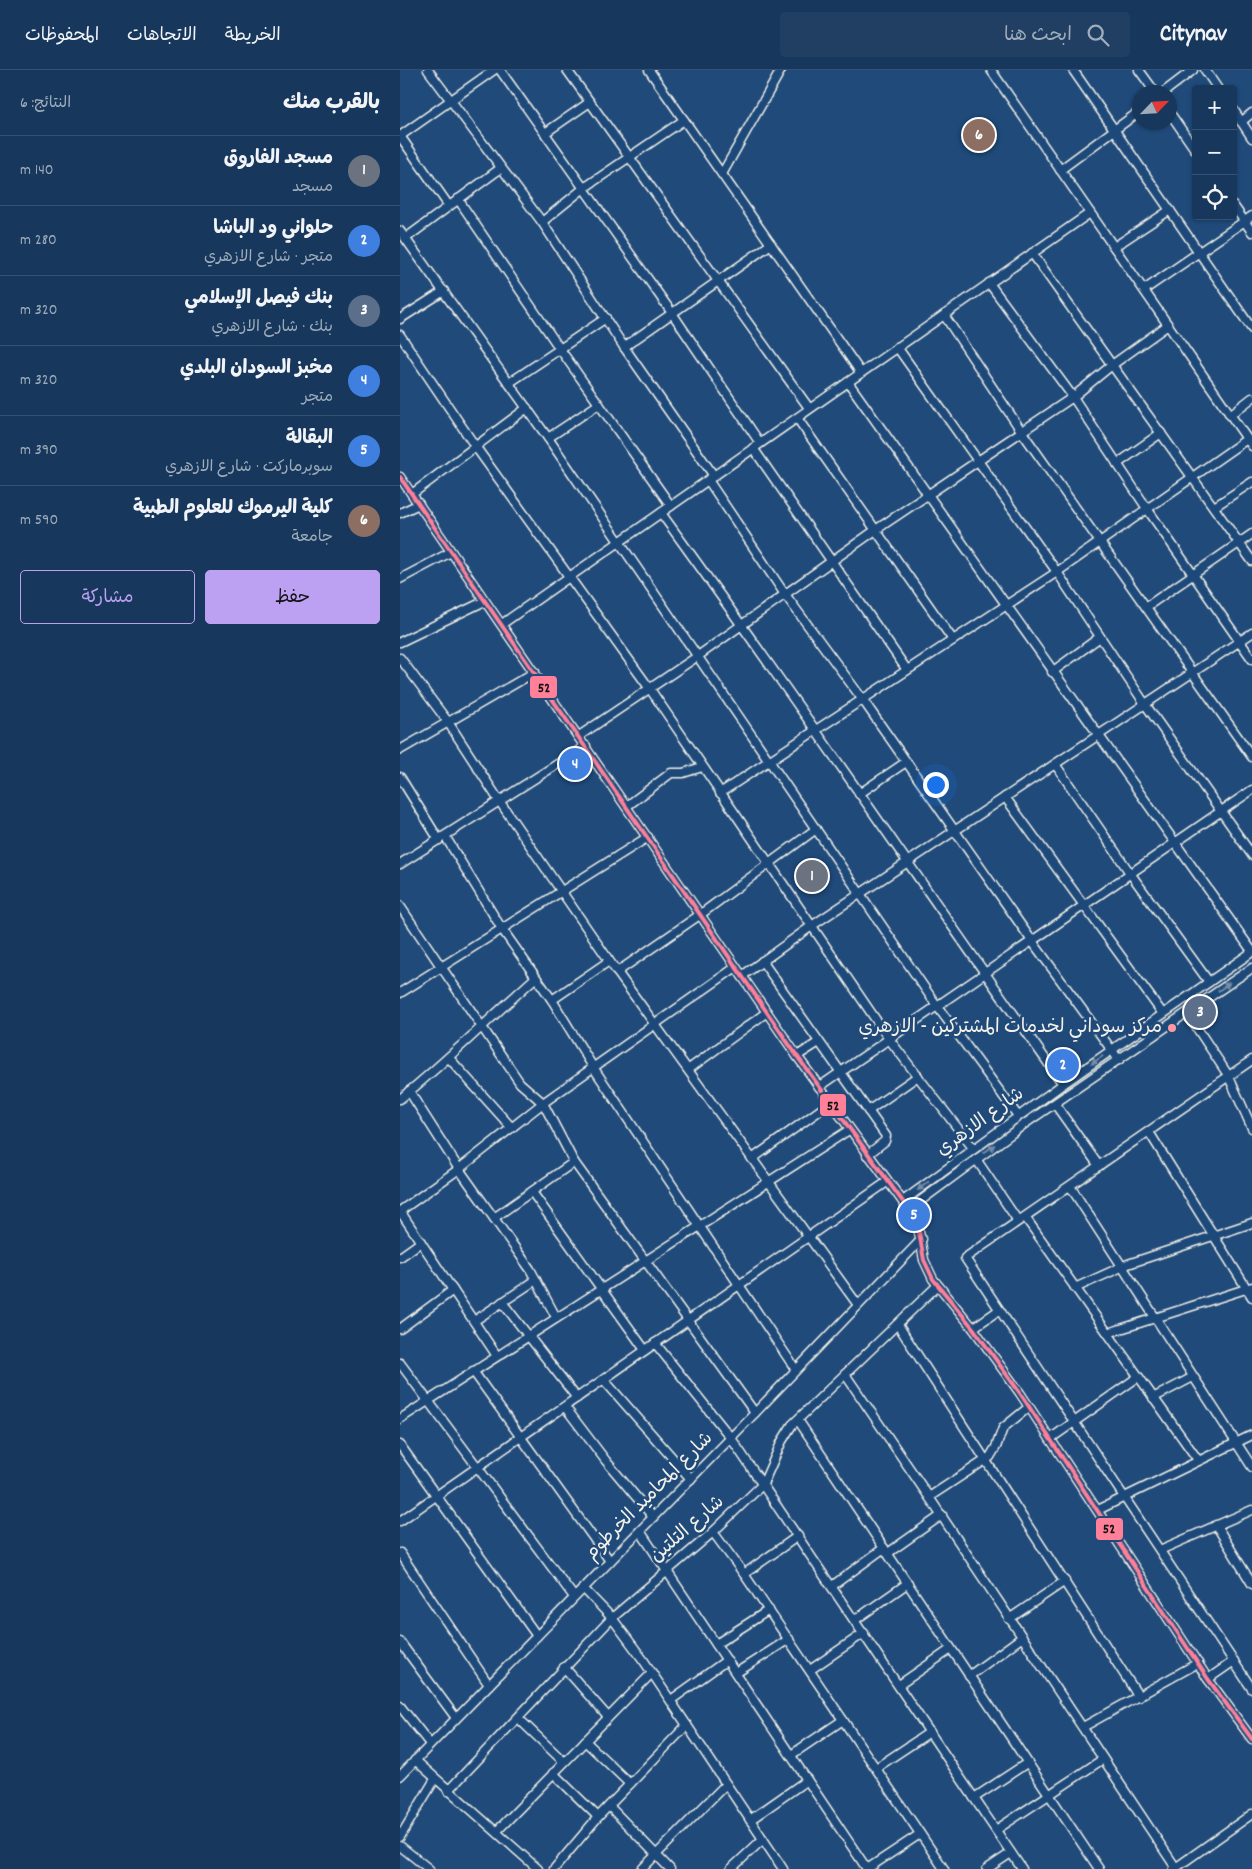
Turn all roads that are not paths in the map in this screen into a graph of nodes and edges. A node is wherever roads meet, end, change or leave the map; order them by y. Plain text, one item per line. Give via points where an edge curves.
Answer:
1 (428, 70) edge
2 (494, 70) edge
3 (500, 70) edge
4 (567, 70) edge
5 (649, 70) edge
6 (780, 70) edge
7 (990, 70) edge
8 (1073, 70) edge
9 (1139, 70) edge
10 (1193, 70) edge
11 (1205, 70) edge
12 (1150, 85) edge
13 (1173, 85) edge
14 (1215, 85) edge
15 (451, 100) junction
16 (590, 102) junction
17 (1252, 113) edge
18 (1237, 116) edge
19 (1132, 117) edge
20 (684, 120) junction
21 (1241, 122) junction
22 (1177, 123) edge
23 (1114, 130) junction
24 (545, 133) junction
25 (400, 136) edge
26 (1252, 138) edge
27 (1192, 145) edge
28 (629, 157) junction
29 (501, 168) junction
30 (1060, 170) junction
31 (722, 174) junction
32 (584, 188) junction
33 (458, 199) junction
34 (449, 206) junction
35 (1170, 210) junction
36 (1237, 211) edge
37 (1090, 212) junction
38 (1252, 216) edge
39 (1244, 221) junction
40 (542, 222) junction
41 (400, 231) edge
42 (1252, 232) edge
43 (406, 238) junction
44 (771, 244) junction
45 (1114, 247) junction
46 (1199, 252) junction
47 (1032, 253) junction
48 (717, 281) junction
49 (989, 283) junction
50 (1144, 290) junction
51 (444, 291) junction
52 (672, 313) junction
53 (944, 315) junction
54 (606, 318) junction
55 (400, 319) edge
56 (1168, 326) junction
57 (1252, 329) edge
58 (400, 335) edge
59 (624, 347) junction
60 (897, 348) junction
61 (560, 349) junction
62 (1112, 365) junction
63 (861, 373) junction
64 (848, 382) junction
65 (509, 383) junction
66 (1073, 397) junction
67 (1252, 398) edge
68 (598, 404) junction
69 (527, 408) junction
70 (809, 408) junction
71 (1230, 415) junction
72 (797, 418) junction
73 (1022, 432) junction
74 (1161, 433) junction
75 (548, 438) junction
76 (1250, 443) edge
77 (760, 444) junction
78 (475, 446) junction
79 (753, 448) junction
80 (979, 461) junction
81 (1117, 464) junction
82 (400, 477) edge
83 (1193, 477) junction
84 (711, 478) junction
85 (1252, 482) edge
86 (412, 494) junction
87 (930, 494) junction
88 (419, 504) junction
89 (671, 506) junction
90 (1214, 508) junction
91 (1148, 510) junction
92 (400, 513) edge
93 (661, 513) junction
94 (877, 529) junction
95 (1252, 534) edge
96 (618, 542) junction
97 (1101, 542) junction
98 (1239, 542) junction
99 (451, 552) junction
100 (830, 561) junction
101 (1252, 561) edge
102 (1057, 572) junction
103 (1193, 575) junction
104 (570, 576) junction
105 (400, 579) edge
106 (784, 593) junction
107 (485, 601) junction
108 (1006, 604) junction
109 (1146, 607) junction
110 (502, 624) junction
111 (742, 625) junction
112 (1252, 633) edge
113 (1100, 637) junction
114 (953, 640) junction
115 (1239, 640) junction
116 (400, 642) edge
117 (698, 656) junction
118 (400, 658) edge
119 (1252, 659) edge
120 (907, 670) junction
121 (535, 672) junction
122 (1052, 672) junction
123 (1192, 672) junction
124 (650, 689) junction
125 (863, 700) junction
126 (1145, 704) junction
127 (448, 722) junction
128 (815, 731) junction
129 (1099, 735) junction
130 (579, 736) junction
131 (586, 746) junction
132 (400, 750) edge
133 (1252, 757) edge
134 (770, 762) junction
135 (906, 762) junction
136 (1055, 764) junction
137 (702, 767) junction
138 (400, 778) edge
139 (1252, 790) edge
140 (720, 793) junction
141 (859, 794) junction
142 (1006, 797) junction
143 (500, 802) junction
144 (627, 806) junction
145 (1220, 811) junction
146 (816, 829) junction
147 (955, 832) junction
148 (442, 838) junction
149 (648, 838) junction
150 (1176, 842) junction
151 (1252, 855) edge
152 (769, 862) junction
153 (906, 863) junction
154 (400, 864) edge
155 (1130, 873) junction
156 (561, 892) junction
157 (861, 895) junction
158 (400, 906) edge
159 (1083, 906) junction
160 (701, 914) junction
161 (813, 926) junction
162 (502, 929) junction
163 (1032, 941) junction
164 (1252, 952) edge
165 (609, 961) junction
166 (762, 962) junction
167 (442, 967) junction
168 (736, 967) junction
169 (1252, 968) edge
170 (617, 972) junction
171 (984, 974) junction
172 (742, 976) junction
173 (535, 978) junction
174 (1209, 982) junction
175 (400, 993) edge
176 (552, 1000) junction
177 (937, 1006) junction
178 (767, 1012) junction
179 (1187, 1013) junction
180 (1163, 1014) junction
181 (654, 1024) junction
182 (482, 1025) junction
183 (889, 1039) junction
184 (819, 1042) junction
185 (1112, 1049) junction
186 (798, 1056) junction
187 (449, 1058) junction
188 (1119, 1060) junction
189 (1252, 1060) edge
190 (593, 1067) junction
191 (689, 1069) junction
192 (841, 1072) junction
193 (1228, 1075) junction
194 (918, 1076) junction
195 (1063, 1084) junction
196 (819, 1087) junction
197 (409, 1091) junction
198 (400, 1099) edge
199 (543, 1103) junction
200 (830, 1103) junction
201 (1055, 1104) junction
202 (868, 1111) junction
203 (1018, 1116) junction
204 (512, 1128) junction
205 (1252, 1128) edge
206 (849, 1130) junction
207 (1148, 1132) junction
208 (973, 1148) junction
209 (867, 1155) junction
210 (752, 1159) junction
211 (976, 1159) junction
212 (574, 1162) junction
213 (1099, 1166) junction
214 (459, 1169) junction
215 (770, 1182) junction
216 (887, 1182) junction
217 (1070, 1186) junction
218 (532, 1192) junction
219 (903, 1202) junction
220 (908, 1210) junction
221 (400, 1211) edge
222 (494, 1218) junction
223 (1021, 1219) junction
224 (1252, 1223) edge
225 (700, 1227) junction
226 (1214, 1236) junction
227 (810, 1237) junction
228 (922, 1239) junction
229 (420, 1242) junction
230 (400, 1257) edge
231 (646, 1261) junction
232 (1122, 1266) junction
233 (536, 1280) junction
234 (739, 1286) junction
235 (938, 1286) junction
236 (601, 1288) junction
237 (1075, 1288) junction
238 (1250, 1288) edge
239 (453, 1290) junction
240 (1252, 1297) edge
241 (502, 1302) junction
242 (858, 1305) junction
243 (999, 1310) junction
244 (556, 1318) junction
245 (1155, 1318) junction
246 (474, 1321) junction
247 (688, 1321) junction
248 (898, 1325) junction
249 (973, 1328) junction
250 (400, 1329) edge
251 (1108, 1334) junction
252 (528, 1336) junction
253 (655, 1343) junction
254 (645, 1350) junction
255 (497, 1356) junction
256 (400, 1363) edge
257 (796, 1370) junction
258 (474, 1371) junction
259 (845, 1374) junction
260 (1138, 1377) junction
261 (1193, 1377) junction
262 (604, 1380) junction
263 (577, 1398) junction
264 (1153, 1398) junction
265 (428, 1400) junction
266 (565, 1407) junction
267 (1029, 1407) junction
268 (755, 1413) junction
269 (400, 1419) edge
270 (798, 1420) junction
271 (1074, 1422) junction
272 (1252, 1435) edge
273 (520, 1437) junction
274 (731, 1438) junction
275 (1050, 1439) junction
276 (1236, 1442) junction
277 (400, 1445) edge
278 (986, 1459) junction
279 (1198, 1460) junction
280 (478, 1466) junction
281 (1252, 1467) edge
282 (691, 1479) junction
283 (763, 1484) junction
284 (435, 1496) junction
285 (929, 1497) junction
286 (1124, 1497) junction
287 (1098, 1510) junction
288 (1252, 1510) edge
289 (942, 1516) junction
290 (653, 1517) junction
291 (400, 1520) edge
292 (1216, 1525) junction
293 (640, 1531) junction
294 (713, 1532) junction
295 (798, 1536) junction
296 (1160, 1550) junction
297 (886, 1551) junction
298 (400, 1553) edge
299 (610, 1561) junction
300 (666, 1571) junction
301 (744, 1574) junction
302 (1065, 1581) junction
303 (908, 1583) junction
304 (1252, 1584) edge
305 (832, 1586) junction
306 (583, 1588) junction
307 (574, 1597) junction
308 (769, 1610) junction
309 (612, 1618) junction
310 (1009, 1619) junction
311 (855, 1620) junction
312 (864, 1633) junction
313 (537, 1636) junction
314 (1022, 1638) junction
315 (789, 1639) junction
316 (400, 1642) edge
317 (716, 1644) junction
318 (951, 1649) junction
319 (727, 1660) junction
320 (1234, 1661) junction
321 (1198, 1662) junction
322 (564, 1667) junction
323 (810, 1670) junction
324 (652, 1673) junction
325 (736, 1673) junction
326 (969, 1676) junction
327 (1208, 1679) junction
328 (489, 1685) junction
329 (898, 1685) junction
330 (1252, 1689) edge
331 (1139, 1696) junction
332 (671, 1700) junction
333 (400, 1706) edge
334 (608, 1716) junction
335 (456, 1718) junction
336 (518, 1718) junction
337 (844, 1720) junction
338 (687, 1725) junction
339 (1083, 1728) junction
340 (1249, 1729) edge
341 (930, 1732) junction
342 (1252, 1739) edge
343 (586, 1741) junction
344 (430, 1744) junction
345 (791, 1755) junction
346 (1103, 1759) junction
347 (415, 1760) junction
348 (564, 1762) junction
349 (1027, 1763) junction
350 (876, 1768) junction
351 (553, 1773) junction
352 (400, 1776) edge
353 (435, 1778) junction
354 (807, 1780) junction
355 (630, 1784) junction
356 (726, 1784) junction
357 (448, 1791) junction
358 (1049, 1795) junction
359 (974, 1798) junction
360 (608, 1806) junction
361 (1252, 1814) edge
362 (598, 1817) junction
363 (750, 1820) junction
364 (996, 1830) junction
365 (497, 1831) junction
366 (920, 1834) junction
367 (400, 1837) edge
368 (763, 1839) junction
369 (400, 1846) edge
370 (1011, 1853) junction
371 (656, 1855) junction
372 (942, 1866) edge
373 (1175, 1868) edge
374 (429, 1869) edge
375 (538, 1869) edge
376 (554, 1869) edge
377 (642, 1869) edge
378 (670, 1869) edge
379 (731, 1869) edge
380 (783, 1869) edge
381 (867, 1869) edge
382 (932, 1869) edge
383 (987, 1869) edge
384 (1022, 1869) edge
385 (1099, 1869) edge

1 - 15 street
2 - 15 street
3 - 24 street
4 - 16 street
5 - 20 street
6 - 31 street
7 - 30 street
8 - 23 street
9 - 12 street
10 - 13 street
11 - 14 street
15 - 25 street
15 - 29 street
16 - 24 street
16 - 28 street
17 - 21 street
18 - 21 street
19 - 23 street
20 - 28 street
20 - 31 street
21 - 26 street
22 - 27 street
23 - 30 street
23 - 35 street
24 - 32 street
25 - 34 street
28 - 32 street
28 - 48 street
29 - 33 street
29 - 40 street
30 - 37 street
31 - 44 street
32 - 40 street
32 - 52 street
33 - 34 street
33 - 61 street
34 - 43 street
35 - 45 street
35 - 46 street
36 - 39 street
37 - 45 street
37 - 47 street
38 - 39 street
39 - 42 street
39 - 46 street
40 - 54 street
41 - 43 street
43 - 51 street
44 - 48 street
44 - 63 street
45 - 50 street
46 - 50 street
46 - 57 street
47 - 49 street
47 - 62 street
48 - 52 street
48 - 70 street
49 - 53 street
49 - 66 street
50 - 56 street
51 - 55 street
51 - 65 street
52 - 59 street
52 - 77 street
53 - 60 street
53 - 73 street
54 - 59 street
54 - 61 street
56 - 62 street
56 - 71 street
58 - 78 street
59 - 84 street
60 - 63 street
60 - 80 street
61 - 65 street
61 - 68 street
62 - 66 street
62 - 74 street
63 - 64 street
64 - 70 street
64 - 87 street
65 - 69 street
66 - 73 street
66 - 81 street
67 - 71 street
68 - 75 street
68 - 89 street
69 - 75 street
69 - 78 street
70 - 72 street
71 - 76 street
72 - 77 street
72 - 94 street
73 - 80 street
73 - 97 street
74 - 81 street
74 - 83 street
75 - 96 street
76 - 83 street
77 - 79 street
78 - 86 street
78 - 104 street
79 - 84 street
79 - 100 street
80 - 87 street
80 - 102 street
81 - 91 street
82 - 86 street
83 - 90 street
83 - 91 street
84 - 89 street
84 - 106 street
85 - 90 street
86 - 88 street
87 - 94 street
87 - 108 street
88 - 92 street
88 - 99 street
89 - 93 street
90 - 98 street
91 - 97 street
91 - 103 street
93 - 96 street
93 - 111 street
94 - 100 street
94 - 114 street
95 - 98 street
96 - 104 street
96 - 117 street
97 - 102 street
97 - 109 street
98 - 101 street
98 - 103 street
99 - 105 street
99 - 107 street
100 - 106 street
100 - 120 street
102 - 108 street
102 - 113 street
103 - 109 street
103 - 115 street
104 - 110 street
104 - 124 street
106 - 111 street
106 - 125 street
107 - 110 street
107 - 116 street
108 - 114 street
108 - 122 street
109 - 123 street
110 - 121 street
111 - 117 street
111 - 128 street
112 - 115 street
113 - 122 street
113 - 126 street
114 - 120 street
115 - 119 street
115 - 123 street
117 - 124 street
117 - 134 street
118 - 127 street
120 - 125 street
121 - 127 street
121 - 130 street
122 - 129 street
123 - 126 street
123 - 133 street
124 - 130 street
124 - 137 street
125 - 128 street
125 - 135 street
126 - 129 street
126 - 145 street
127 - 132 street
127 - 143 street
128 - 134 street
128 - 141 street
129 - 136 street
129 - 150 street
130 - 131 street
131 - 143 street
131 - 144 street
134 - 140 street
134 - 146 street
135 - 141 street
135 - 147 street
136 - 142 street
136 - 155 street
137 - 140 street
137 - 144 street via 671,773
138 - 148 street
139 - 145 street
140 - 152 street
141 - 153 street
142 - 147 street
142 - 159 street
143 - 148 street
143 - 156 street
144 - 149 street
145 - 150 street
145 - 151 street
146 - 152 street
146 - 157 street
147 - 153 street
147 - 163 street
148 - 154 street
148 - 162 street
149 - 156 street
149 - 160 street
150 - 155 street
150 - 164 street
152 - 160 street
152 - 161 street
153 - 157 street
153 - 171 street
155 - 159 street
155 - 174 street
156 - 162 street
156 - 165 street
157 - 161 street
157 - 177 street
158 - 167 street
159 - 163 street
159 - 180 street
160 - 168 street
160 - 170 street
161 - 166 street
161 - 183 street
162 - 167 street
162 - 173 street
163 - 171 street
163 - 185 street
164 - 174 street, شارع الازهري
165 - 170 street
165 - 176 street
166 - 172 street
166 - 184 street
167 - 175 street
167 - 182 street
168 - 172 street
168 - 181 street
179 -> 169 street, شارع الازهري
170 - 181 street
171 - 177 street
171 - 195 street
172 - 178 street
173 - 176 street
173 - 182 street
174 - 180 street, شارع الازهري
176 - 190 street
177 - 183 street
177 - 203 street
178 - 186 street
178 - 191 street
179 - 188 street, شارع الازهري
179 - 193 street
180 - 185 street, شارع الازهري
181 - 190 street
181 - 191 street
182 - 187 street
182 - 199 street via 520,1083
183 - 192 street
183 - 194 street
184 - 186 street
184 - 192 street
185 - 188 street
185 -> 195 street, شارع الازهري
186 - 196 street
187 - 197 street
187 - 204 street
188 - 201 street, شارع الازهري
189 - 193 street
190 - 199 street
190 - 225 street
191 - 210 street
192 - 196 street
192 - 202 street
193 - 205 street
193 - 207 street
194 - 202 street
194 - 208 street
195 - 203 street, شارع الازهري
196 - 200 street
197 - 198 street
197 - 214 street
199 - 204 street
199 - 212 street
200 - 206 street
200 - 210 street
211 -> 201 street, شارع الازهري
201 - 213 street
202 - 209 street via 886,1137
203 - 208 street, شارع الازهري
204 - 214 street
206 - 209 street
206 - 215 street
207 - 213 street
207 - 226 street
208 -> 219 street, شارع الازهري
209 - 216 street
210 - 215 street
211 - 220 street, شارع الازهري
211 - 223 street
212 - 218 street
212 - 231 street
213 - 217 street
214 - 221 street
214 - 222 street
215 - 225 street
215 - 227 street
216 - 219 street
216 - 227 street
217 - 223 street
217 - 232 street
218 - 222 street
218 - 236 street
219 - 220 street
220 - 228 street
221 - 229 street
222 - 233 street
223 - 237 street
223 - 243 street via 965,1258
224 - 226 street
225 - 231 street
225 - 234 street
226 - 232 street
226 - 238 street
227 - 234 street
227 - 242 street
228 - 235 street via 925,1264
228 - 242 street, شارع المحاميد الخرطوم
229 - 230 street
229 - 239 street
231 - 236 street
231 - 247 street
232 - 237 street
232 - 245 street
233 - 241 street
233 - 244 street
234 - 247 street
234 - 257 street
235 - 248 street, شارع التلتين
235 - 249 street
236 - 244 street
236 - 254 street
237 - 251 street
238 - 240 street
238 - 245 street
239 - 246 street
239 - 250 street
241 - 246 street
241 - 252 street
242 - 257 street, شارع المحاميد الخرطوم
243 - 249 street
243 - 271 street
244 - 252 street
245 - 251 street
245 - 261 street
246 - 255 street
247 - 253 street
247 - 268 street
248 - 259 street, شارع التلتين
248 - 278 street
249 - 267 street
251 - 260 street
252 - 255 street
252 - 263 street
253 - 254 street
253 - 274 street
254 - 262 street
255 - 258 street
256 - 265 street
257 - 268 street, شارع المحاميد الخرطوم
258 - 265 street
258 - 273 street
259 - 270 street, شارع التلتين
259 - 285 street
260 - 264 street
260 - 271 street
261 - 264 street
261 - 276 street
262 - 263 street
262 - 282 street
263 - 266 street
264 - 279 street
265 - 269 street
265 - 280 street
266 - 273 street
266 - 290 street
267 - 275 street
267 - 278 street via 1003,1428 994,1452
268 - 274 street, شارع المحاميد الخرطوم
270 - 283 street, شارع التلتين via 782,1441
270 - 297 street
271 - 275 street
271 - 286 street
272 - 276 street
273 - 280 street
273 - 299 street
274 - 282 street, شارع المحاميد الخرطوم
274 - 283 street
275 - 287 street
276 - 279 street
276 - 281 street
277 - 284 street
278 - 285 street
278 - 302 street
279 - 286 street
280 - 284 street
280 - 307 street
282 - 290 street, شارع المحاميد الخرطوم
283 - 294 street, شارع التلتين
283 - 295 street
284 - 291 street
284 - 313 street
285 - 289 street
286 - 287 street
286 - 296 street
287 - 321 street
288 - 292 street
289 - 297 street
289 - 310 street
290 - 293 street, شارع المحاميد الخرطوم
292 - 296 street
292 - 304 street
293 - 299 street, شارع المحاميد الخرطوم
293 - 300 street
294 - 300 street, شارع التلتين
294 - 301 street
295 - 301 street
295 - 305 street
296 - 320 street
297 - 303 street
297 - 305 street
298 - 328 street
299 - 306 street, شارع المحاميد الخرطوم
300 - 309 street, شارع التلتين
300 - 317 street
301 - 308 street
302 - 310 street
302 - 331 street
303 - 311 street
303 - 318 street
305 - 311 street
306 - 307 street, شارع المحاميد الخرطوم
306 - 309 street
307 - 313 street, شارع المحاميد الخرطوم
308 - 315 street
308 - 317 street
309 - 322 street, شارع التلتين
309 - 324 street
310 - 314 street
311 - 312 street
312 - 323 street
312 - 329 street
313 - 328 street, شارع المحاميد الخرطوم
314 - 326 street
314 - 339 street
315 - 323 street
315 - 325 street
316 - 335 street
317 - 319 street
318 - 326 street
318 - 329 street
319 - 325 street
319 - 332 street
320 - 327 street
320 - 330 street
321 - 327 street
321 - 331 street
322 - 334 street
322 - 336 street, شارع التلتين
323 - 337 street
324 - 332 street
324 - 334 street
325 - 345 street
326 - 349 street
327 - 340 street
328 - 335 street, شارع المحاميد الخرطوم
329 - 341 street
331 - 339 street
332 - 338 street
333 - 344 street
334 - 343 street
335 - 344 street, شارع المحاميد الخرطوم
336 - 348 street
336 - 357 street, شارع التلتين
337 - 345 street
337 - 350 street
338 - 355 street
338 - 356 street
339 - 346 street
340 - 342 street
341 - 350 street
341 - 359 street
343 - 348 street
343 - 355 street
344 - 347 street, شارع المحاميد الخرطوم
345 - 354 street
346 - 358 street
346 - 373 street
347 - 352 street, شارع المحاميد الخرطوم
347 - 353 street
348 - 351 street
349 - 358 street
349 - 359 street
350 - 366 street
351 - 362 street
351 - 365 street
353 - 357 street
353 - 367 street
354 - 363 street
354 - 381 street
355 - 360 street
356 - 363 street
356 - 371 street
357 - 365 street
358 - 364 street
358 - 385 street
359 - 364 street
360 - 362 street
360 - 371 street
361 - 373 street
362 - 376 street
363 - 368 street
364 - 370 street
365 - 375 street
366 - 372 street
366 - 381 street
368 - 379 street
368 - 380 street
369 - 374 street
370 - 383 street
370 - 384 street
371 - 377 street
371 - 378 street
372 - 382 street

